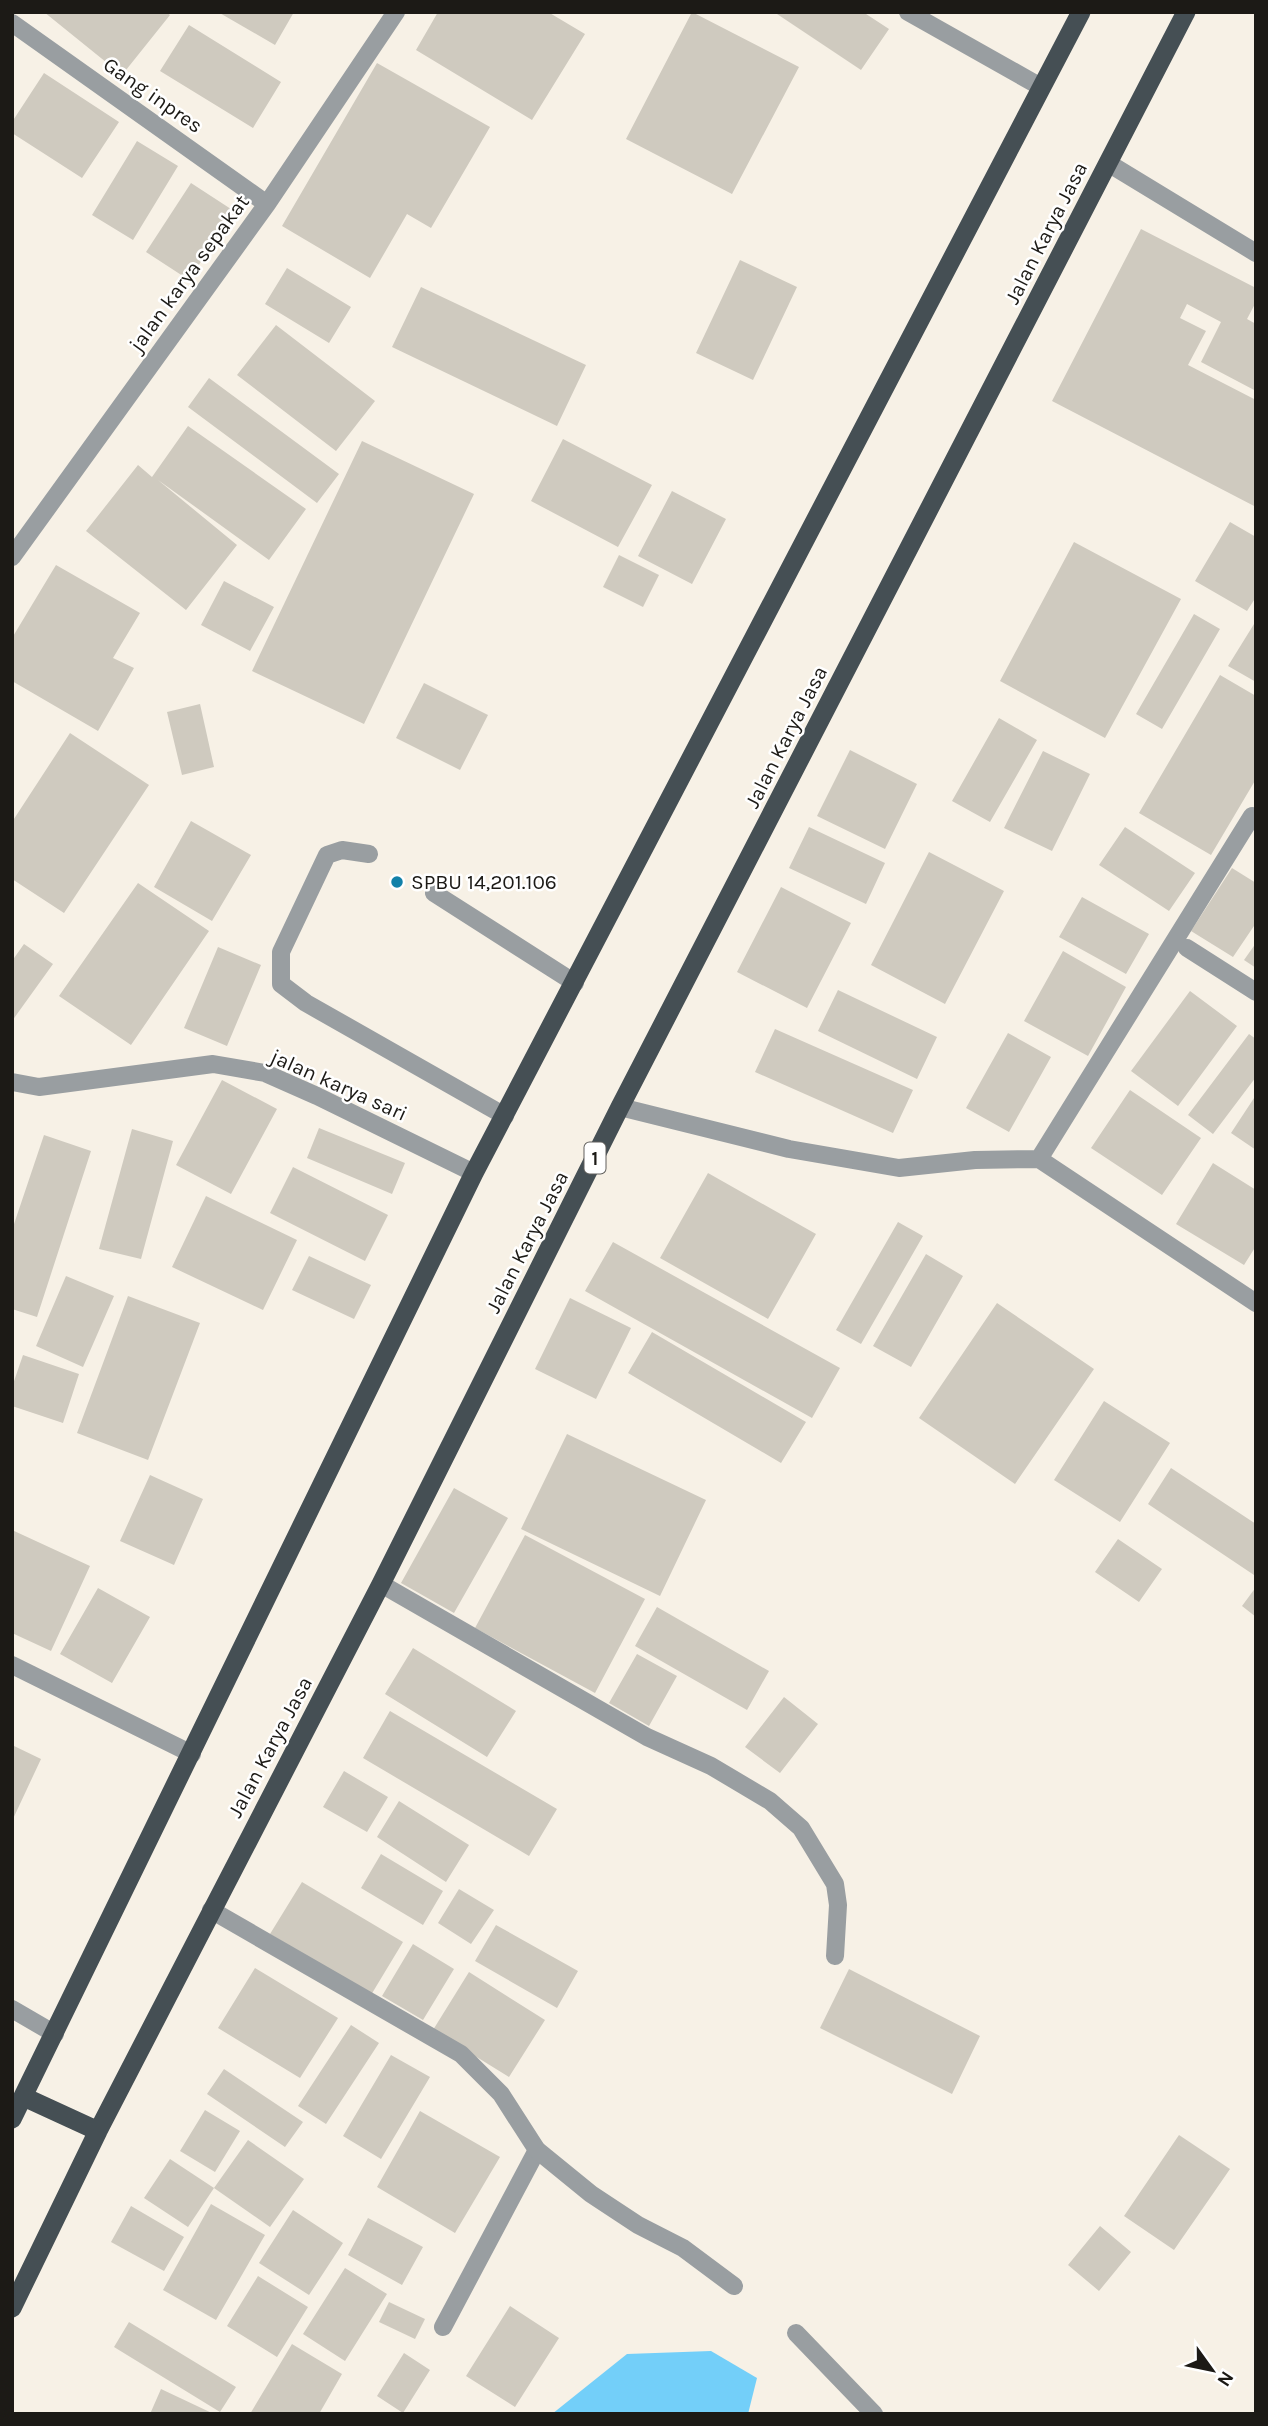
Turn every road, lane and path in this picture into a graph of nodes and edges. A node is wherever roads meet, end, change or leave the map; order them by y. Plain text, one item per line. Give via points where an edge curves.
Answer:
1 (396, 12) edge
2 (908, 12) edge
3 (1081, 12) edge
4 (1186, 12) edge
5 (937, 19) edge
6 (12, 23) edge
7 (1041, 87) junction
8 (1108, 163) junction
9 (267, 204) junction
10 (1256, 253) edge
11 (12, 557) edge
12 (1252, 816) dead end
13 (369, 855) dead end
14 (434, 894) dead end
15 (1186, 948) dead end
16 (575, 983) junction
17 (1256, 992) edge
18 (12, 1082) edge
19 (620, 1107) junction
20 (505, 1116) junction
21 (1039, 1160) junction
22 (474, 1173) junction
23 (1256, 1303) edge
24 (381, 1584) junction
25 (12, 1665) edge
26 (192, 1754) junction
27 (211, 1910) junction
28 (835, 1956) dead end
29 (12, 2009) edge
30 (55, 2034) junction
31 (24, 2097) junction
32 (12, 2119) edge
33 (98, 2131) junction
34 (537, 2150) junction
35 (734, 2286) dead end
36 (12, 2308) edge
37 (443, 2327) dead end
38 (796, 2333) dead end
39 (874, 2414) edge

1 - 9 street, jalan karya sepakat
2 - 5 street
3 - 7 highway
4 - 8 highway, Jalan Karya Jasa / 1
5 - 7 street
6 - 9 street, Gang inpres
7 - 16 highway
8 - 10 street
8 - 19 highway, Jalan Karya Jasa / 1
9 - 11 street, jalan karya sepakat
12 - 21 street
13 - 20 street via 342,850 327,855 281,952 281,984 306,1003
14 - 16 street
15 - 17 street
16 - 20 highway
18 - 22 street, jalan karya sari via 39,1087 213,1064 265,1073
19 - 21 street via 789,1149 898,1168 975,1160
19 - 24 highway, Jalan Karya Jasa / 1
20 - 22 highway
21 - 23 street
22 - 26 highway
24 - 27 highway, Jalan Karya Jasa / 1
24 - 28 street via 647,1737 711,1766 770,1801 801,1828 835,1884
25 - 26 street
26 - 30 highway
27 - 33 highway, Jalan Karya Jasa / 1
27 - 34 street via 461,2054 501,2094
29 - 30 street
30 - 31 highway
31 - 32 highway
31 - 33 highway
33 - 36 highway, Jalan Karya Jasa / 1
34 - 35 street via 591,2194 683,2248
34 - 37 street
38 - 39 street

